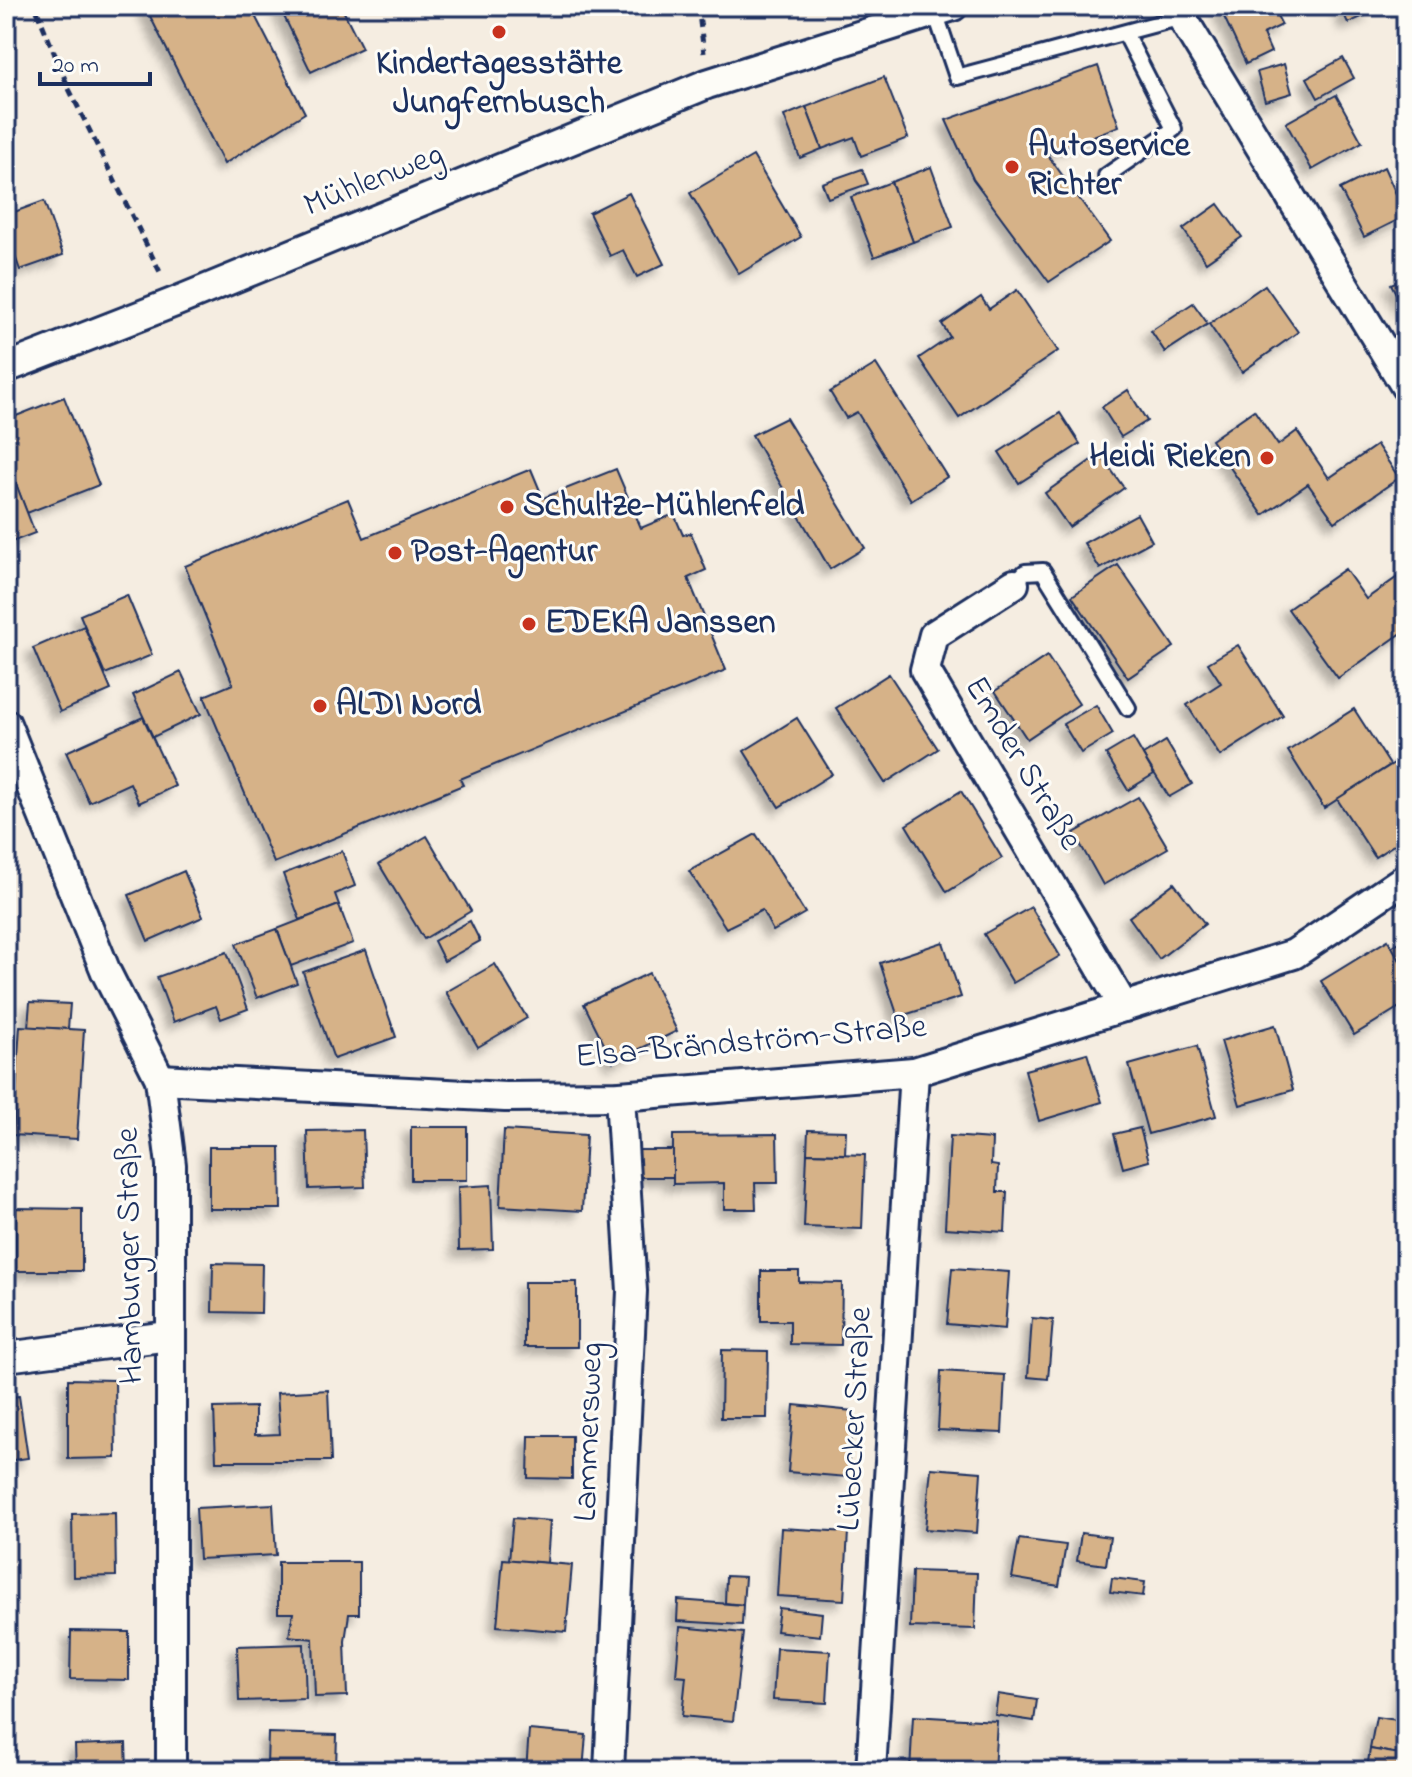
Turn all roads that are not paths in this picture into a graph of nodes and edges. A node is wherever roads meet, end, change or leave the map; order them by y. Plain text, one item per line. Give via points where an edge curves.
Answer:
1 (944, 9) edge
2 (1179, 12) edge
3 (1125, 33) junction
4 (1106, 176) dead end
5 (6, 368) edge
6 (1406, 387) edge
7 (1014, 584) joint
8 (1128, 708) dead end
9 (6, 724) edge
10 (1406, 878) edge
11 (1124, 1007) junction
12 (914, 1072) junction
13 (160, 1079) junction
14 (620, 1096) junction
15 (169, 1336) junction
16 (6, 1357) edge
17 (171, 1771) edge
18 (609, 1771) edge
19 (871, 1771) edge

1 - 3 lane via 957,77
1 - 5 street, Mühlenweg via 707,84
2 - 3 lane
2 - 6 street
3 - 4 lane via 1174,129
7 - 8 lane via 1025,572 1043,571
7 - 11 street, Emder Straße via 934,635 925,670
9 - 13 street, Hamburger Straße via 106,972
10 - 11 street, Elsa-Brändström-Straße via 1294,954
11 - 12 street, Elsa-Brändström-Straße
12 - 14 street, Elsa-Brändström-Straße
12 - 19 street, Lübecker Straße
13 - 14 street, Elsa-Brändström-Straße via 505,1097
13 - 15 street, Hamburger Straße via 171,1165
14 - 18 street, Lammersweg via 632,1291
15 - 16 street
15 - 17 street, Hamburger Straße

